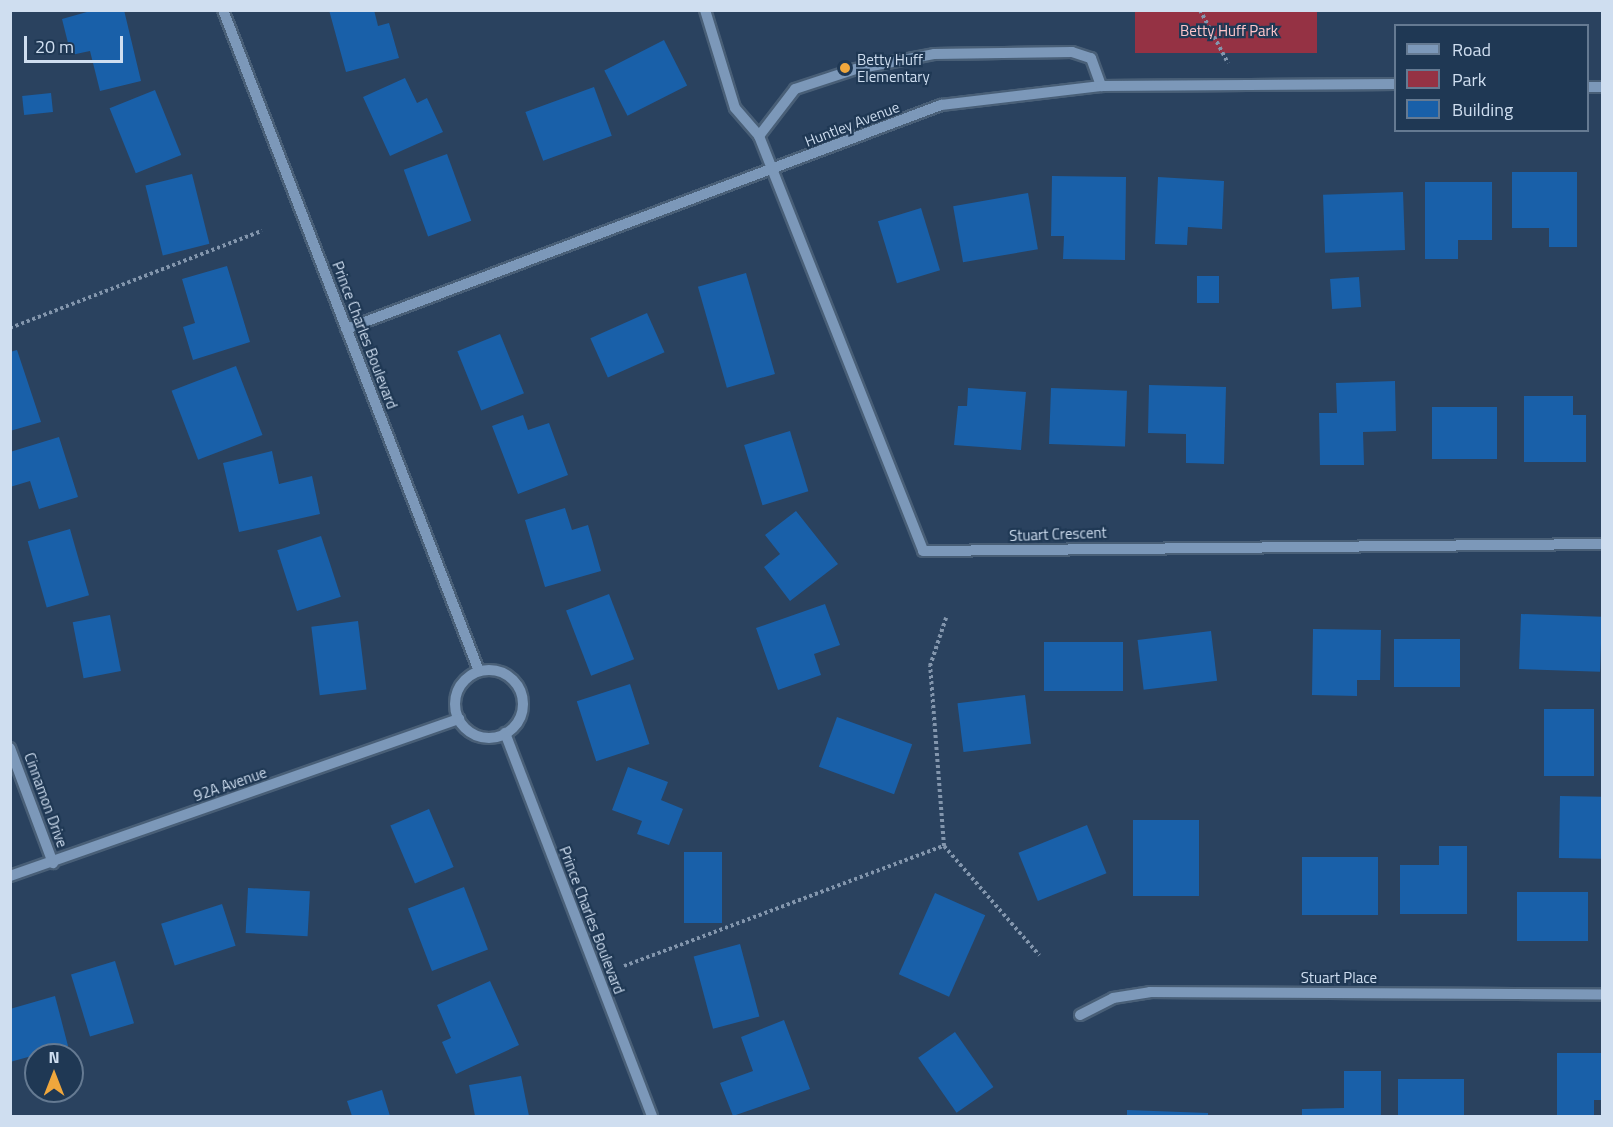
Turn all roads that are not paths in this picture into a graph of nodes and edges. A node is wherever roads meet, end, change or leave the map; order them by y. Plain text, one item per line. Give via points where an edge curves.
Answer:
1 (223, 10) edge
2 (705, 10) edge
3 (1394, 84) edge
4 (1101, 86) junction
5 (759, 136) junction
6 (770, 172) junction
7 (346, 328) junction
8 (1602, 544) edge
9 (479, 671) junction
10 (459, 719) junction
11 (505, 733) junction
12 (10, 748) edge
13 (53, 863) junction
14 (10, 876) edge
15 (1602, 994) edge
16 (1080, 1015) dead end
17 (652, 1116) edge

1 - 7 street, Prince Charles Boulevard
2 - 5 street via 735,108
3 - 4 street, Huntley Avenue via 1228,82
4 - 5 street via 1092,58 1072,52 934,54 856,69 795,89
4 - 6 street, Huntley Avenue via 941,105
5 - 6 street
6 - 7 street, Huntley Avenue
6 - 8 street, Stuart Crescent via 923,551
7 - 9 street, Prince Charles Boulevard
9 - 10 street via 456,693
9 - 11 street via 502,673 518,688 522,710
10 - 11 street via 480,737
10 - 13 street, 92A Avenue
11 - 17 street, Prince Charles Boulevard
12 - 13 street, Cinnamon Drive
13 - 14 street, 92A Avenue
15 - 16 street, Stuart Place via 1150,992 1113,998

